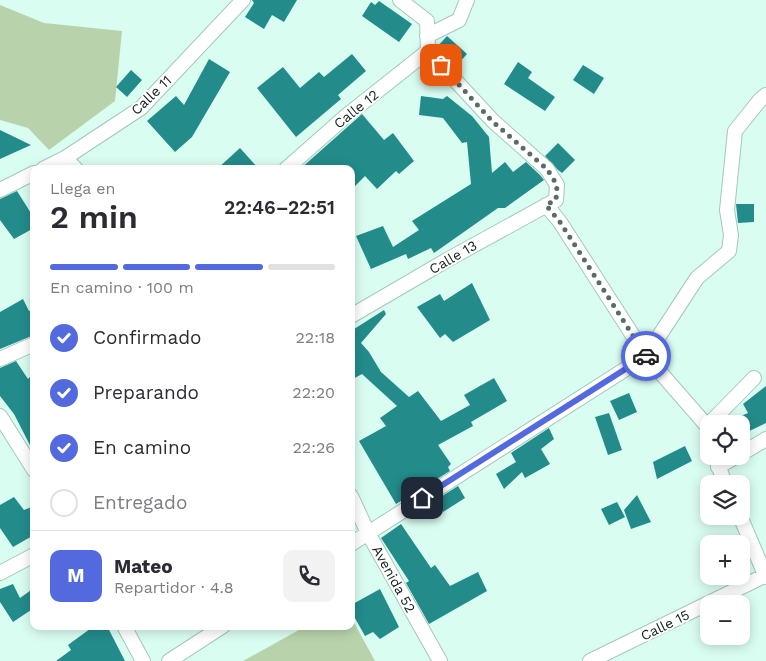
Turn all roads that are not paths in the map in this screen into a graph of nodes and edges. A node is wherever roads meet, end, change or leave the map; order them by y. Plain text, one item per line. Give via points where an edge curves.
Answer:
1 (243, 0) edge
2 (400, 0) edge
3 (467, 0) edge
4 (427, 36) junction
5 (428, 51) junction
6 (766, 95) edge
7 (66, 158) junction
8 (51, 165) edge
9 (72, 165) edge
10 (291, 165) edge
11 (30, 175) edge
12 (0, 190) edge
13 (551, 203) junction
14 (355, 314) edge
15 (30, 346) edge
16 (646, 356) junction
17 (0, 359) edge
18 (754, 378) dead end
19 (719, 415) edge
20 (0, 416) edge
21 (700, 417) edge
22 (766, 439) edge
23 (750, 449) edge
24 (30, 464) edge
25 (355, 505) edge
26 (744, 525) edge
27 (368, 533) junction
28 (355, 541) edge
29 (30, 557) edge
30 (0, 574) edge
31 (766, 576) edge
32 (126, 630) edge
33 (217, 630) edge
34 (143, 661) edge
35 (169, 661) edge
36 (440, 661) edge
37 (590, 661) edge

1 - 7 street, Calle 11 via 141,108
2 - 4 street via 426,21
3 - 4 street via 459,20
4 - 5 street
5 - 10 street, Calle 12
5 - 13 street via 492,121 547,169 557,185
6 - 16 street via 735,131 727,210 731,235 729,251 697,278
7 - 8 street, Calle 11
7 - 9 street
11 - 12 street
13 - 14 street, Calle 13
13 - 16 street
15 - 17 street
16 - 21 street
16 - 27 street
18 - 19 street
20 - 24 street
22 - 23 street
25 - 27 street, Avenida 52
26 - 31 street
27 - 28 street
27 - 36 street, Avenida 52
29 - 30 street
31 - 37 street, Calle 15
32 - 34 street
33 - 35 street

